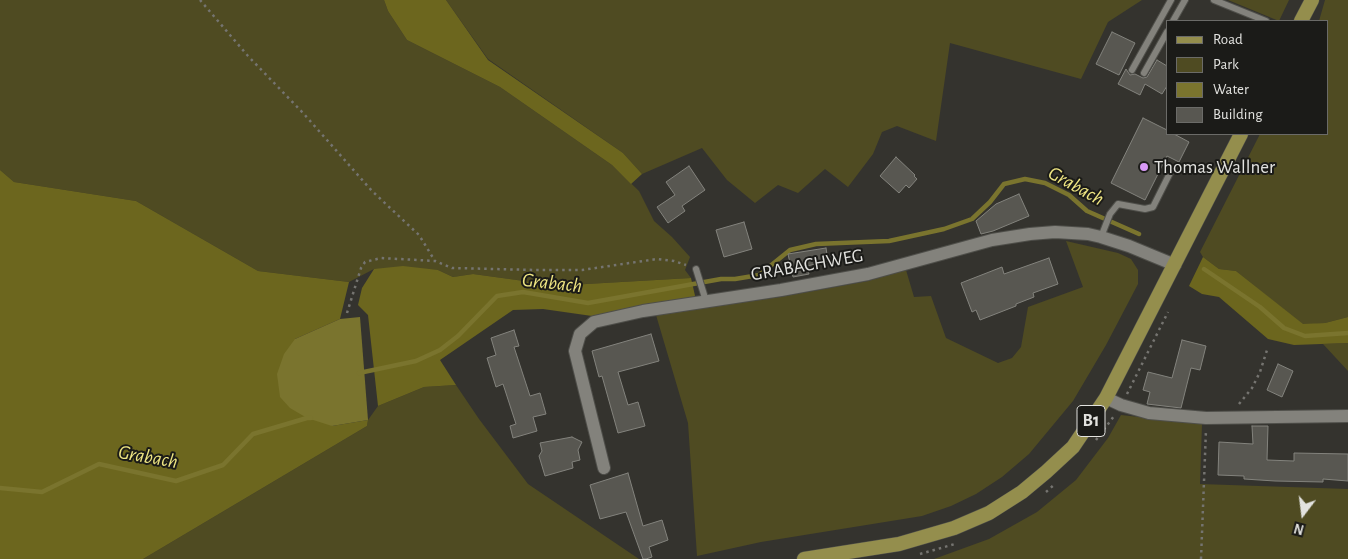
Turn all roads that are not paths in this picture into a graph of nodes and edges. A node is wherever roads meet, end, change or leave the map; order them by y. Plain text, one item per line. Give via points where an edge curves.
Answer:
1 (1171, 0) edge
2 (1185, 0) edge
3 (1214, 0) edge
4 (1312, 0) edge
5 (1174, 20) edge
6 (1264, 20) edge
7 (1302, 20) edge
8 (1166, 34) edge
9 (1132, 70) dead end
10 (1144, 73) dead end
11 (1240, 135) edge
12 (1170, 173) dead end
13 (1102, 232) junction
14 (1175, 265) junction
15 (696, 269) road end
16 (705, 295) junction
17 (1106, 398) junction
18 (1348, 416) edge
19 (604, 468) dead end
20 (804, 559) edge

1 - 9 lane
2 - 5 lane
3 - 6 lane
4 - 7 main road
8 - 10 lane
11 - 14 main road, B1
12 - 13 lane via 1153,207 1145,209 1118,204
13 - 14 street, GRABACHWEG
13 - 16 street, GRABACHWEG via 1055,232 992,240 868,274
14 - 17 main road, B1
15 - 16 lane
16 - 19 street, GRABACHWEG via 594,322 580,334 575,351
17 - 18 street via 1149,413 1206,418
17 - 20 main road, B1 via 1072,447 1022,492 989,513 954,528 899,544

